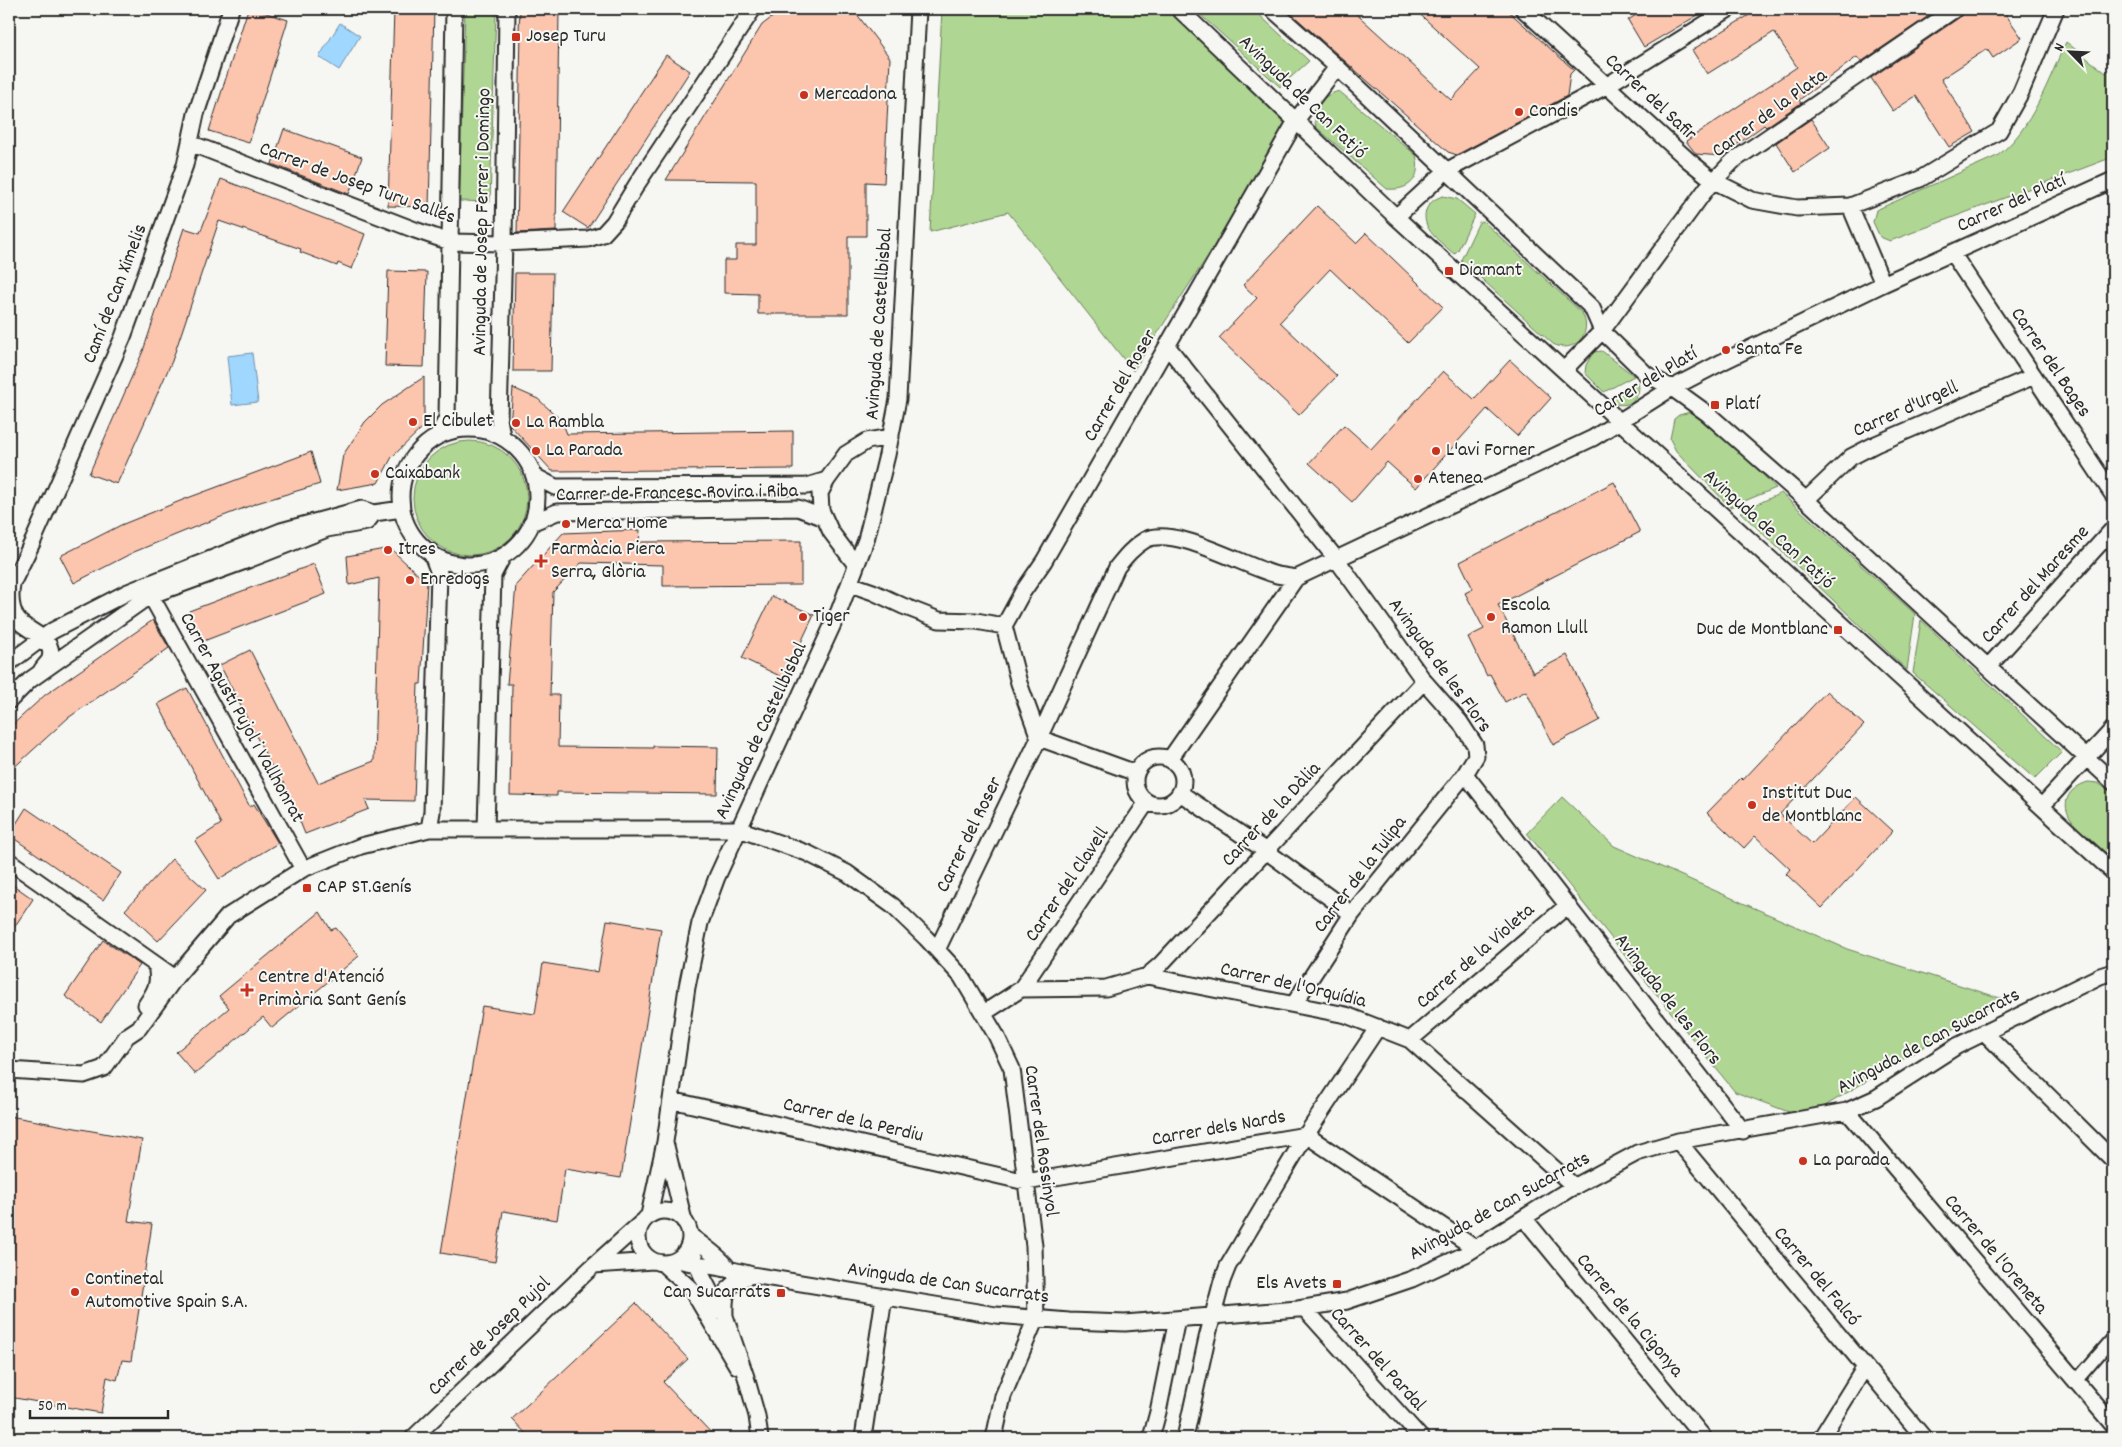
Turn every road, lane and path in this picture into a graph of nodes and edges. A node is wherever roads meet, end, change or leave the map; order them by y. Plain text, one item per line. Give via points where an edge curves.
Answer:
1 (231, 9) edge
2 (454, 9) edge
3 (507, 9) edge
4 (753, 9) edge
5 (918, 9) edge
6 (1179, 9) edge
7 (1272, 9) edge
8 (1729, 9) edge
9 (1955, 9) edge
10 (2056, 9) edge
11 (1530, 11) edge
12 (1337, 67) junction
13 (1606, 86) junction
14 (1297, 119) junction
15 (190, 144) junction
16 (1446, 171) junction
17 (2113, 180) edge
18 (1714, 181) junction
19 (1850, 206) junction
20 (1396, 216) junction
21 (450, 242) junction
22 (504, 243) junction
23 (1952, 253) junction
24 (1883, 284) junction
25 (1602, 331) junction
26 (1167, 346) junction
27 (1564, 370) junction
28 (2034, 376) junction
29 (1672, 388) junction
30 (1619, 422) junction
31 (502, 436) junction
32 (891, 437) junction
33 (437, 438) junction
34 (534, 476) junction
35 (827, 480) junction
36 (2113, 495) edge
37 (1806, 500) junction
38 (402, 509) junction
39 (824, 518) junction
40 (531, 524) junction
41 (2113, 529) edge
42 (431, 552) junction
43 (503, 556) junction
44 (1337, 560) junction
45 (856, 565) junction
46 (1296, 578) junction
47 (850, 584) junction
48 (11, 587) edge
49 (147, 591) junction
50 (1004, 626) junction
51 (43, 638) junction
52 (9, 664) edge
53 (1988, 667) junction
54 (38, 674) junction
55 (1424, 681) junction
56 (9, 701) edge
57 (2113, 729) edge
58 (1039, 738) junction
59 (2087, 757) junction
60 (1170, 759) junction
61 (1136, 773) junction
62 (1465, 774) junction
63 (2113, 782) edge
64 (1180, 793) junction
65 (1147, 802) junction
66 (2042, 806) junction
67 (429, 829) junction
68 (739, 829) junction
69 (486, 830) junction
70 (1266, 851) junction
71 (9, 861) edge
72 (303, 869) junction
73 (2113, 872) edge
74 (1568, 905) junction
75 (1352, 914) junction
76 (937, 950) junction
77 (156, 965) junction
78 (2113, 972) edge
79 (1148, 976) junction
80 (175, 978) junction
81 (1021, 989) junction
82 (1294, 1004) junction
83 (984, 1013) junction
84 (1378, 1027) junction
85 (1984, 1032) junction
86 (127, 1036) junction
87 (1410, 1040) junction
88 (9, 1070) edge
89 (671, 1100) junction
90 (1847, 1111) junction
91 (1743, 1131) junction
92 (1306, 1135) junction
93 (1678, 1141) junction
94 (665, 1142) junction
95 (2113, 1160) edge
96 (1026, 1182) junction
97 (1575, 1186) junction
98 (1524, 1218) junction
99 (646, 1219) junction
100 (684, 1221) junction
101 (690, 1240) junction
102 (1475, 1248) junction
103 (664, 1262) junction
104 (696, 1264) junction
105 (594, 1265) junction
106 (727, 1267) junction
107 (752, 1275) junction
108 (884, 1296) junction
109 (1304, 1308) junction
110 (726, 1316) junction
111 (1214, 1316) junction
112 (1036, 1318) junction
113 (1177, 1319) junction
114 (2113, 1338) edge
115 (1865, 1367) junction
116 (746, 1377) junction
117 (2076, 1381) junction
118 (2113, 1425) edge
119 (1414, 1435) edge
120 (413, 1438) edge
121 (760, 1438) edge
122 (863, 1438) edge
123 (994, 1438) edge
124 (1151, 1438) edge
125 (1185, 1438) edge
126 (1704, 1438) edge
127 (1821, 1438) edge
128 (1924, 1438) edge

1 - 15 street, Camí de Can Ximelis via 196,114
2 - 21 street, Avinguda de Josep Ferrer i Domingo
3 - 22 street, Avinguda de Josep Ferrer i Domingo
4 - 22 street, Carrer de Josep Turu Sallés via 604,234 588,239
5 - 32 street, Avinguda de Castellbisbal via 898,399
6 - 14 street, Avinguda de Can Fatjó
7 - 12 street
8 - 13 street
9 - 18 street, Carrer de la Plata via 1733,161
10 - 19 street, Carrer del Safir via 2020,92 1999,130 1920,179
11 - 13 street, Carrer del Safir
12 - 14 street, Carrer del Roser
12 - 16 street
13 - 16 street
13 - 18 street, Carrer del Safir
14 - 20 street, Avinguda de Can Fatjó
14 - 26 street, Carrer del Roser
15 - 21 street, Carrer de Josep Turu Sallés
15 - 48 street, Camí de Can Ximelis via 123,337
16 - 20 street
16 - 25 street via 1592,308
17 - 23 street, Carrer del Platí
18 - 19 street, Carrer del Safir via 1752,200 1797,208
18 - 25 street, Carrer de la Plata
19 - 24 street
20 - 27 street, Avinguda de Can Fatjó
21 - 22 street, Carrer de Josep Turu Sallés
21 - 33 street, Avinguda de Josep Ferrer i Domingo via 447,418
22 - 31 street, Avinguda de Josep Ferrer i Domingo via 499,419
23 - 24 street, Carrer del Platí
23 - 28 street, Carrer del Bages
24 - 29 street, Carrer del Platí
25 - 27 street, Carrer de la Plata
25 - 29 street via 1646,374
26 - 44 street, Avinguda de les Flors
26 - 50 street, Carrer del Roser
27 - 30 street, Avinguda de Can Fatjó
28 - 36 street, Carrer del Bages
28 - 37 street, Carrer d'Urgell via 1851,457
29 - 30 street, Carrer del Platí
29 - 37 street via 1706,412
30 - 44 street, Carrer del Platí via 1594,438
30 - 66 street, Avinguda de Can Fatjó
31 - 33 street via 481,428 449,432
31 - 34 street via 529,464
32 - 35 street, Carrer de Francesc Rovira i Riba via 867,441 846,454
32 - 45 street, Avinguda de Castellbisbal via 866,540
33 - 38 street via 418,451 405,471 400,494
34 - 35 street, Carrer de Francesc Rovira i Riba via 555,487 807,486
34 - 40 street via 537,499
35 - 39 street, Carrer de Francesc Rovira i Riba via 820,493
37 - 53 street
38 - 42 street via 416,540
38 - 49 street via 374,513 362,509 281,531
39 - 40 street, Carrer de Francesc Rovira i Riba via 798,508 567,511
39 - 45 street, Carrer de Francesc Rovira i Riba via 830,532
40 - 43 street via 526,534
41 - 53 street, Carrer del Maresme
42 - 43 street via 442,560 464,566
42 - 67 street via 439,573
43 - 69 street via 493,575
44 - 46 street, Carrer del Platí
44 - 55 street, Avinguda de les Flors
45 - 47 street, Avinguda de Castellbisbal
46 - 58 street, Carrer del Roser via 1277,575 1192,542 1167,537 1146,540 1128,552 1117,567
46 - 60 street
47 - 50 street via 939,620
47 - 68 street, Avinguda de Castellbisbal
48 - 51 street via 10,597 17,618
49 - 51 street via 52,631
49 - 54 street
49 - 72 street, Carrer Agustí Pujol i Vallhonrat
50 - 58 street via 1019,683
51 - 52 street
51 - 54 street via 50,647 50,658
53 - 59 street
54 - 56 street
55 - 62 street, Avinguda de les Flors via 1460,722 1475,745 1476,756
55 - 70 street, Carrer de la Dàlia
57 - 59 street
58 - 61 street
58 - 76 street, Carrer del Roser
59 - 63 street
59 - 66 street
60 - 61 street via 1157,756 1149,759
60 - 64 street via 1183,777
61 - 65 street via 1137,790
62 - 74 street, Avinguda de les Flors
62 - 75 street, Carrer de la Tulipa
64 - 65 street via 1168,803
64 - 70 street
65 - 81 street, Carrer del Clavell
66 - 73 street, Avinguda de Can Fatjó
67 - 69 street, Carrer del Rossinyol
67 - 72 street, Carrer del Rossinyol via 361,846
68 - 69 street, Carrer del Rossinyol
68 - 76 street, Carrer del Rossinyol via 807,853 847,873 893,906
68 - 89 street, Avinguda de Castellbisbal via 700,924
70 - 75 street
70 - 79 street, Carrer de la Dàlia
71 - 77 street
72 - 80 street, Carrer del Rossinyol via 228,916
74 - 87 street, Carrer de la Violeta
74 - 91 street, Avinguda de les Flors
75 - 82 street, Carrer de la Tulipa
76 - 83 street, Carrer del Rossinyol via 961,976
77 - 80 street
77 - 86 street via 159,978 154,993
78 - 85 street, Avinguda de Can Sucarrats
79 - 81 street, Carrer de l'Orquídia via 1106,988
79 - 82 street, Carrer de l'Orquídia
80 - 86 street, Carrer del Rossinyol via 138,1028
81 - 83 street
82 - 84 street, Carrer de l'Orquídia via 1346,1015
83 - 96 street, Carrer del Rossinyol via 1012,1069
84 - 87 street, Carrer de l'Orquídia
84 - 92 street
85 - 90 street, Avinguda de Can Sucarrats via 1876,1098
85 - 95 street
86 - 88 street via 104,1068 84,1075
87 - 97 street, Carrer de l'Orquídia
89 - 94 street, Avinguda de Castellbisbal
89 - 96 street, Carrer de la Perdiu
90 - 91 street, Avinguda de Can Sucarrats
90 - 117 street, Carrer de l'Oreneta
91 - 93 street, Avinguda de Can Sucarrats
92 - 96 street, Carrer dels Nards
92 - 102 street, Carrer dels Nards
92 - 111 street via 1228,1266
93 - 97 street, Avinguda de Can Sucarrats via 1637,1153
93 - 115 street, Carrer del Falcó
94 - 99 street, Avinguda de Castellbisbal
94 - 100 street, Avinguda de Castellbisbal
96 - 112 street, Carrer del Rossinyol via 1034,1246
97 - 98 street, Avinguda de Can Sucarrats
98 - 102 street, Avinguda de Can Sucarrats
98 - 126 street, Carrer de la Cigonya
99 - 100 street via 661,1211 670,1211
99 - 103 street via 638,1239 643,1253
99 - 105 street, Carrer de Josep Pujol
100 - 101 street
101 - 103 street via 684,1254
101 - 104 street
101 - 106 street, Avinguda de Can Sucarrats via 723,1260
102 - 109 street, Avinguda de Can Sucarrats via 1412,1279 1347,1302
103 - 104 street, Avinguda de Can Sucarrats
103 - 105 street
103 - 116 street via 692,1290 732,1361
104 - 106 street, Avinguda de Can Sucarrats
104 - 110 street
105 - 120 street, Carrer de Josep Pujol
106 - 107 street, Avinguda de Can Sucarrats
107 - 108 street, Avinguda de Can Sucarrats
107 - 110 street via 733,1282 726,1292
108 - 112 street, Avinguda de Can Sucarrats via 996,1315
108 - 122 street
109 - 111 street, Avinguda de Can Sucarrats
109 - 119 street, Carrer del Pardal
110 - 116 street
111 - 113 street, Avinguda de Can Sucarrats
111 - 125 street
112 - 113 street, Avinguda de Can Sucarrats via 1125,1323
112 - 123 street, Carrer del Rossinyol via 1003,1396
113 - 124 street
114 - 117 street
115 - 127 street
115 - 128 street, Carrer del Falcó
116 - 121 street
117 - 118 street, Carrer de l'Oreneta

